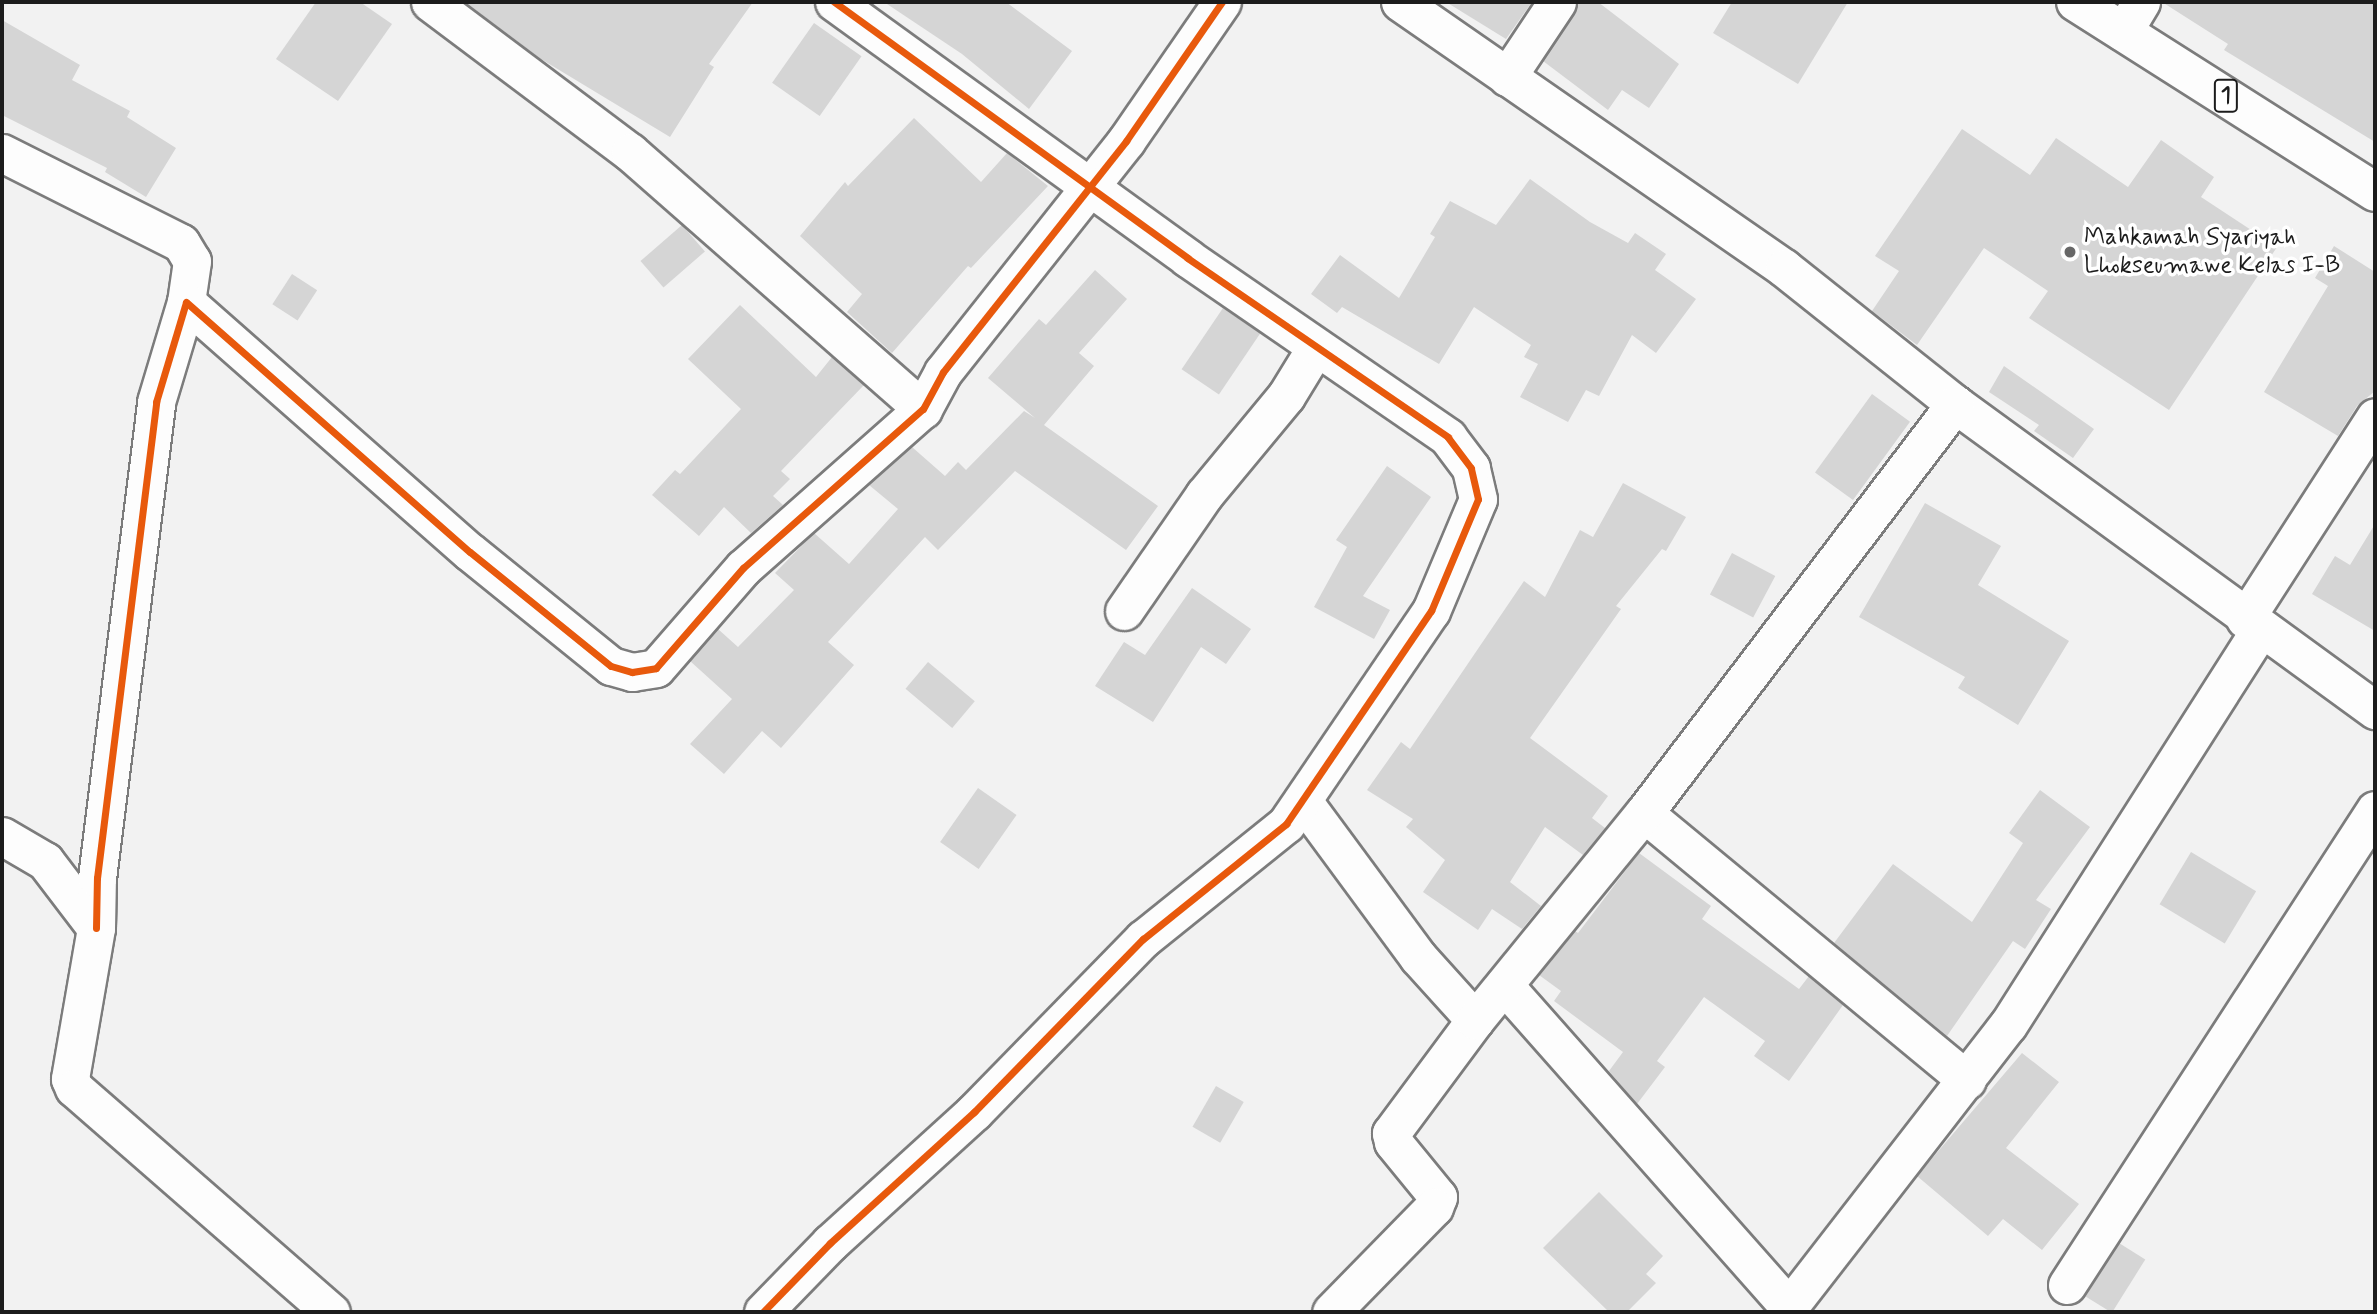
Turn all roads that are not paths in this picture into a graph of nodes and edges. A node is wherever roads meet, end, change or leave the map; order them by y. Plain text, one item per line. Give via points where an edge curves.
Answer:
1 (430, 2) edge
2 (834, 2) edge
3 (1222, 2) edge
4 (1400, 2) edge
5 (1558, 2) edge
6 (2076, 2) edge
7 (2132, 17) edge
8 (1507, 77) junction
9 (2, 153) edge
10 (1092, 185) junction
11 (2375, 192) edge
12 (186, 302) junction
13 (1316, 347) junction
14 (1955, 404) junction
15 (923, 409) junction
16 (2375, 417) edge
17 (1124, 611) dead end
18 (2253, 624) junction
19 (2375, 710) edge
20 (1303, 801) junction
21 (2375, 810) edge
22 (1644, 813) junction
23 (2, 836) edge
24 (96, 928) junction
25 (1504, 985) junction
26 (1475, 1020) junction
27 (1967, 1080) junction
28 (2067, 1285) dead end
29 (1787, 1310) edge
30 (331, 1312) edge
31 (763, 1312) edge
32 (1331, 1312) edge

1 - 15 street via 630,152
2 - 10 street
3 - 10 street
4 - 8 street
5 - 8 street
6 - 7 highway, 1
7 - 11 highway, 1
8 - 14 street via 1784,268
9 - 12 street via 181,243 192,261
10 - 13 street
10 - 15 street via 943,372
12 - 15 street via 470,552 611,666 632,672 656,668 743,568
12 - 24 street via 156,402 98,865
13 - 17 street via 1286,396 1204,495
13 - 20 street via 1448,437 1471,468 1478,499 1431,611
14 - 18 street
14 - 22 street
16 - 18 street
18 - 19 street
18 - 27 street via 2008,1025
20 - 26 street via 1418,957
20 - 31 street via 1286,824 1143,939 974,1112 830,1243
21 - 28 street
22 - 25 street
22 - 27 street
23 - 24 street via 44,861
24 - 30 street via 70,1079 74,1088
25 - 26 street
25 - 29 street
26 - 32 street via 1391,1133 1393,1142 1438,1197 1434,1207
27 - 29 street

